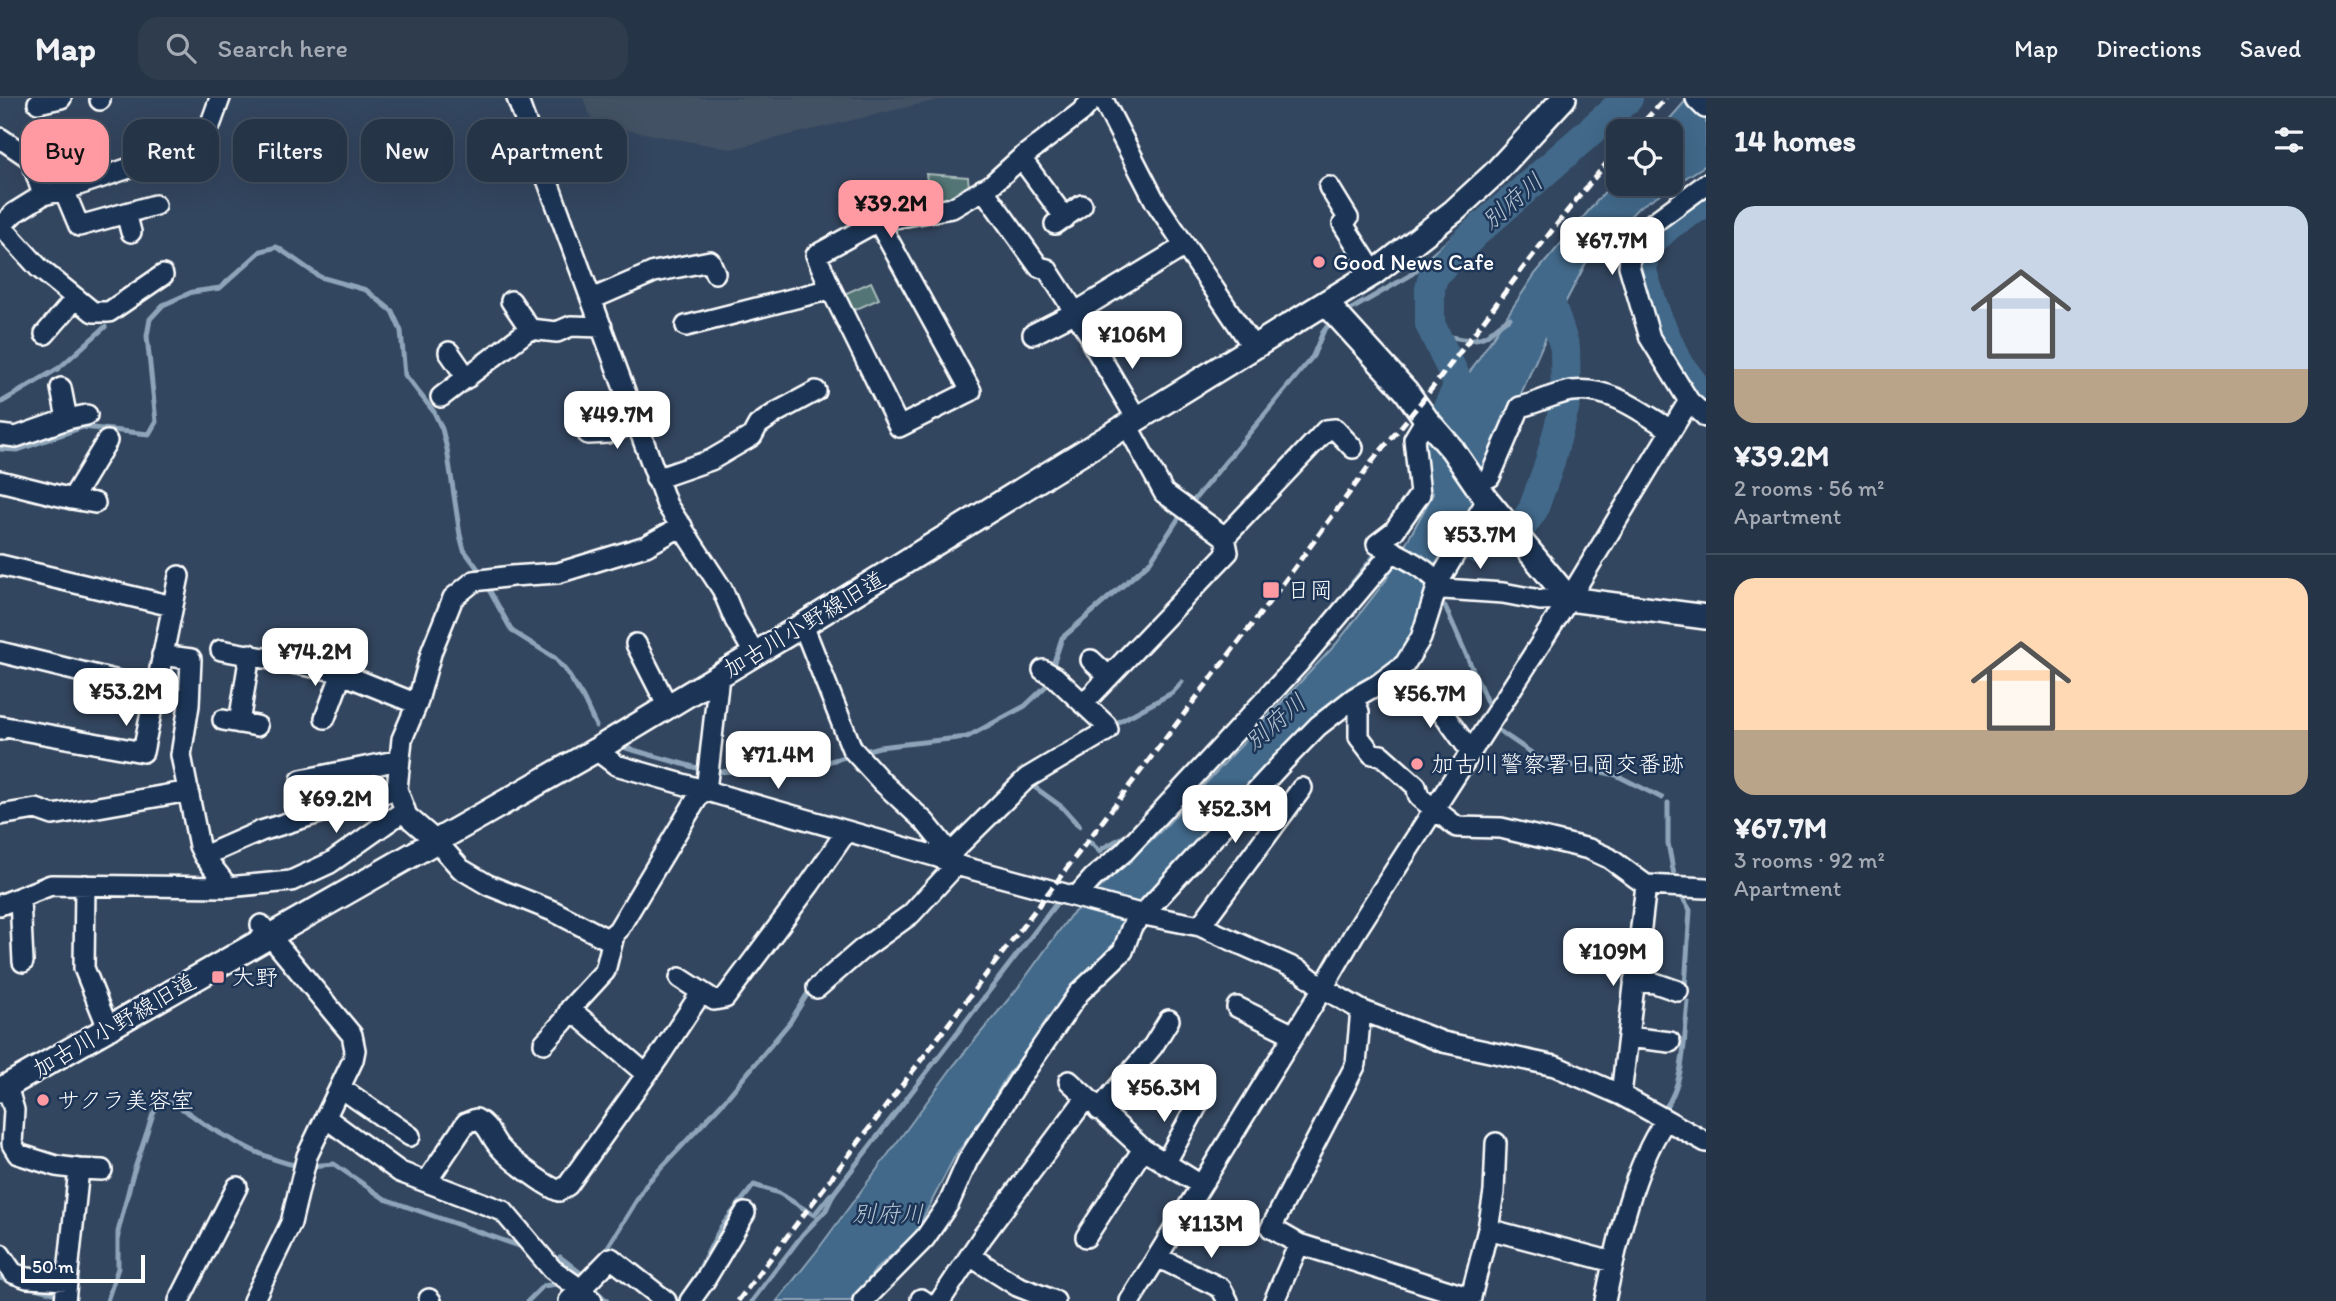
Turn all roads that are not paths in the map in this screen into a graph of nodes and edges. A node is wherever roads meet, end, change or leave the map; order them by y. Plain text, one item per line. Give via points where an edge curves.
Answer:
1 (61, 98) edge
2 (220, 98) edge
3 (517, 98) edge
4 (1094, 98) edge
5 (1102, 98) edge
6 (1564, 98) edge
7 (1698, 98) edge
8 (38, 103) dead end
9 (1706, 106) edge
10 (0, 138) edge
11 (1021, 158) junction
12 (1706, 184) edge
13 (1329, 187) dead end
14 (983, 189) junction
15 (64, 190) junction
16 (43, 195) junction
17 (155, 205) dead end
18 (1082, 205) dead end
19 (126, 213) junction
20 (878, 221) junction
21 (0, 226) edge
22 (131, 232) dead end
23 (1185, 246) junction
24 (1374, 273) junction
25 (715, 274) dead end
26 (163, 275) dead end
27 (831, 289) junction
28 (76, 298) junction
29 (592, 299) junction
30 (511, 301) dead end
31 (1326, 303) junction
32 (1076, 312) junction
33 (686, 326) dead end
34 (602, 327) junction
35 (530, 329) junction
36 (46, 334) dead end
37 (1033, 334) dead end
38 (1253, 347) junction
39 (449, 352) dead end
40 (467, 378) junction
41 (61, 388) dead end
42 (816, 391) dead end
43 (441, 397) dead end
44 (1689, 401) junction
45 (88, 415) dead end
46 (1706, 417) edge
47 (67, 419) junction
48 (1426, 419) junction
49 (636, 422) junction
50 (1132, 422) junction
51 (1671, 430) junction
52 (588, 434) dead end
53 (0, 435) edge
54 (107, 441) dead end
55 (1353, 448) dead end
56 (656, 479) junction
57 (0, 481) edge
58 (1489, 489) junction
59 (72, 499) junction
60 (95, 503) dead end
61 (682, 526) junction
62 (1225, 537) junction
63 (1393, 551) junction
64 (0, 565) edge
65 (179, 576) dead end
66 (1439, 581) junction
67 (1569, 599) junction
68 (172, 606) junction
69 (1706, 617) edge
70 (803, 625) junction
71 (636, 644) dead end
72 (221, 650) dead end
73 (0, 652) edge
74 (162, 654) junction
75 (250, 654) junction
76 (755, 654) junction
77 (1091, 660) dead end
78 (1043, 670) dead end
79 (342, 673) junction
80 (719, 676) junction
81 (1108, 677) junction
82 (1422, 684) dead end
83 (155, 690) junction
84 (1354, 698) junction
85 (417, 704) junction
86 (1083, 704) junction
87 (668, 707) junction
88 (325, 718) dead end
89 (240, 723) dead end
90 (0, 727) edge
91 (596, 750) junction
92 (1471, 752) junction
93 (400, 760) junction
94 (707, 778) junction
95 (300, 780) dead end
96 (1301, 788) dead end
97 (397, 789) junction
98 (188, 791) junction
99 (405, 810) junction
100 (1434, 810) junction
101 (0, 815) edge
102 (846, 832) junction
103 (436, 841) junction
104 (204, 856) junction
105 (950, 860) junction
106 (1646, 885) junction
107 (85, 886) junction
108 (228, 887) junction
109 (1706, 888) edge
110 (1076, 897) junction
111 (20, 899) junction
112 (0, 905) edge
113 (1144, 915) junction
114 (1200, 926) junction
115 (265, 930) junction
116 (614, 935) junction
117 (23, 962) dead end
118 (680, 978) dead end
119 (1634, 981) junction
120 (817, 988) dead end
121 (1324, 988) junction
122 (1678, 991) dead end
123 (701, 993) junction
124 (1237, 1007) dead end
125 (570, 1009) junction
126 (1361, 1010) junction
127 (1169, 1020) dead end
128 (108, 1028) junction
129 (1294, 1035) junction
130 (1628, 1037) junction
131 (1670, 1042) dead end
132 (544, 1043) dead end
133 (646, 1074) junction
134 (1069, 1081) dead end
135 (4, 1088) edge
136 (341, 1088) junction
137 (1620, 1095) junction
138 (1093, 1104) junction
139 (1198, 1104) dead end
140 (326, 1118) junction
141 (1665, 1121) junction
142 (410, 1136) dead end
143 (1706, 1142) edge
144 (1496, 1143) dead end
145 (1143, 1149) junction
146 (1165, 1164) junction
147 (79, 1169) junction
148 (102, 1170) dead end
149 (427, 1181) junction
150 (1201, 1185) junction
151 (237, 1187) dead end
152 (745, 1213) dead end
153 (1488, 1229) junction
154 (1086, 1237) dead end
155 (1300, 1244) junction
156 (0, 1254) edge
157 (970, 1256) junction
158 (1157, 1257) junction
159 (1613, 1262) junction
160 (72, 1284) edge
161 (580, 1294) edge
162 (1013, 1294) edge
163 (928, 1300) edge
164 (1471, 1300) edge
165 (179, 1301) edge
166 (253, 1301) edge
167 (666, 1301) edge
168 (690, 1301) edge
169 (863, 1301) edge
170 (1055, 1301) edge
171 (1130, 1301) edge
172 (1228, 1301) edge
173 (1274, 1301) edge
174 (1605, 1301) edge

1 - 8 street
2 - 15 street via 211,123 180,151
3 - 29 street
4 - 11 street
5 - 23 street via 1155,201
6 - 24 street, 加古川小野線旧道 via 1454,211
7 - 9 street
10 - 16 street via 31,159
11 - 14 street
11 - 18 street via 1060,221
12 - 44 street via 1632,244 1629,266 1650,338
13 - 24 street via 1348,218 1343,224
14 - 20 street via 952,208
14 - 32 street
15 - 16 street
15 - 19 street via 79,226
16 - 21 street
17 - 19 street
19 - 22 street
20 - 27 street via 816,256
20 - 27 street via 971,391 899,427
21 - 28 street via 39,268
23 - 32 street
23 - 38 street
24 - 31 street, 加古川小野線旧道
25 - 29 street via 710,261 688,265 654,272
26 - 28 street via 138,280 109,312 93,312
27 - 33 street
28 - 36 street
29 - 34 street
30 - 35 street
31 - 38 street, 加古川小野線旧道
31 - 48 street
32 - 37 street
32 - 50 street
34 - 35 street via 571,326 556,332
34 - 49 street
35 - 40 street
38 - 50 street, 加古川小野線旧道
39 - 40 street
40 - 43 street
41 - 47 street
42 - 56 street via 777,412 758,425 752,436 711,460
44 - 46 street
44 - 51 street
45 - 47 street
47 - 53 street via 16,437
48 - 58 street
48 - 63 street via 1414,439 1419,494 1394,531 1377,544
49 - 52 street via 607,433
49 - 56 street
50 - 62 street via 1164,493
50 - 70 street, 加古川小野線旧道
51 - 58 street via 1610,394 1573,391 1520,407
51 - 67 street
54 - 59 street
55 - 62 street via 1335,429 1325,430
56 - 61 street
57 - 59 street
58 - 66 street
58 - 67 street
59 - 60 street
61 - 76 street via 722,589
61 - 85 street via 646,546 558,573 474,581 453,598
62 - 81 street via 1228,552
63 - 66 street
63 - 110 street via 1299,663 1124,852
64 - 68 street
65 - 68 street
66 - 67 street via 1444,589
66 - 84 street via 1421,638 1405,664
67 - 69 street
67 - 92 street
68 - 74 street
70 - 76 street, 加古川小野線旧道
70 - 105 street via 856,754 925,822
71 - 87 street
72 - 75 street
73 - 83 street
74 - 83 street
74 - 98 street via 191,659 181,748
75 - 79 street
75 - 89 street
76 - 80 street, 加古川小野線旧道
77 - 81 street
78 - 86 street
79 - 85 street
79 - 88 street
80 - 87 street, 加古川小野線旧道
80 - 94 street
81 - 86 street
82 - 92 street
83 - 90 street via 143,752
84 - 100 street via 1359,737 1372,754 1381,755 1416,786 1419,797
84 - 113 street via 1282,763
85 - 93 street via 402,739
86 - 105 street via 1108,730 1027,778
87 - 91 street, 加古川小野線旧道
91 - 94 street via 616,765
91 - 103 street, 加古川小野線旧道
92 - 100 street
93 - 95 street
93 - 97 street
94 - 102 street
94 - 116 street
96 - 114 street via 1258,833
97 - 99 street
97 - 104 street via 261,831
98 - 101 street via 72,818 36,809
98 - 104 street
99 - 103 street
99 - 108 street via 318,870 276,884
100 - 106 street via 1457,827 1501,828 1589,849
100 - 121 street
102 - 105 street
102 - 123 street via 724,998 715,1000
103 - 115 street, 加古川小野線旧道
103 - 116 street via 461,869 488,885 607,939
104 - 108 street
105 - 110 street
105 - 120 street via 911,914
106 - 109 street
106 - 119 street
107 - 108 street
107 - 111 street via 51,886
107 - 128 street via 84,968
110 - 113 street
111 - 112 street
111 - 117 street via 31,935
113 - 114 street
113 - 169 street via 1132,926 1123,951 1079,993 1026,1071 968,1160 949,1203 925,1238
114 - 121 street via 1301,971
115 - 128 street, 加古川小野線旧道
115 - 136 street via 352,1035 354,1060
116 - 125 street via 605,971
118 - 123 street
119 - 122 street
119 - 130 street
121 - 126 street
121 - 129 street
123 - 133 street
124 - 129 street
125 - 132 street
125 - 133 street
126 - 137 street via 1443,1042 1555,1066
126 - 155 street via 1356,1064 1271,1228
127 - 138 street via 1153,1046
128 - 135 street, 加古川小野線旧道
129 - 150 street
130 - 131 street
130 - 137 street
133 - 149 street via 568,1185 559,1191 498,1145 487,1125 476,1119 466,1123
134 - 138 street
135 - 147 street via 14,1110 12,1144 18,1154
136 - 140 street
136 - 142 street
137 - 141 street
138 - 145 street
138 - 157 street via 1029,1161
139 - 146 street
140 - 149 street via 400,1172
140 - 166 street via 305,1166 291,1223
141 - 143 street
141 - 159 street via 1650,1143
144 - 153 street
145 - 146 street
145 - 154 street via 1093,1210
146 - 150 street
147 - 148 street
147 - 160 street
149 - 161 street via 503,1211
150 - 158 street
151 - 165 street
152 - 168 street via 738,1234
153 - 159 street
153 - 164 street
155 - 164 street
155 - 173 street
156 - 160 street via 13,1273
157 - 162 street
157 - 163 street
158 - 171 street
158 - 172 street via 1222,1287
159 - 174 street
161 - 167 street via 611,1258
162 - 170 street

